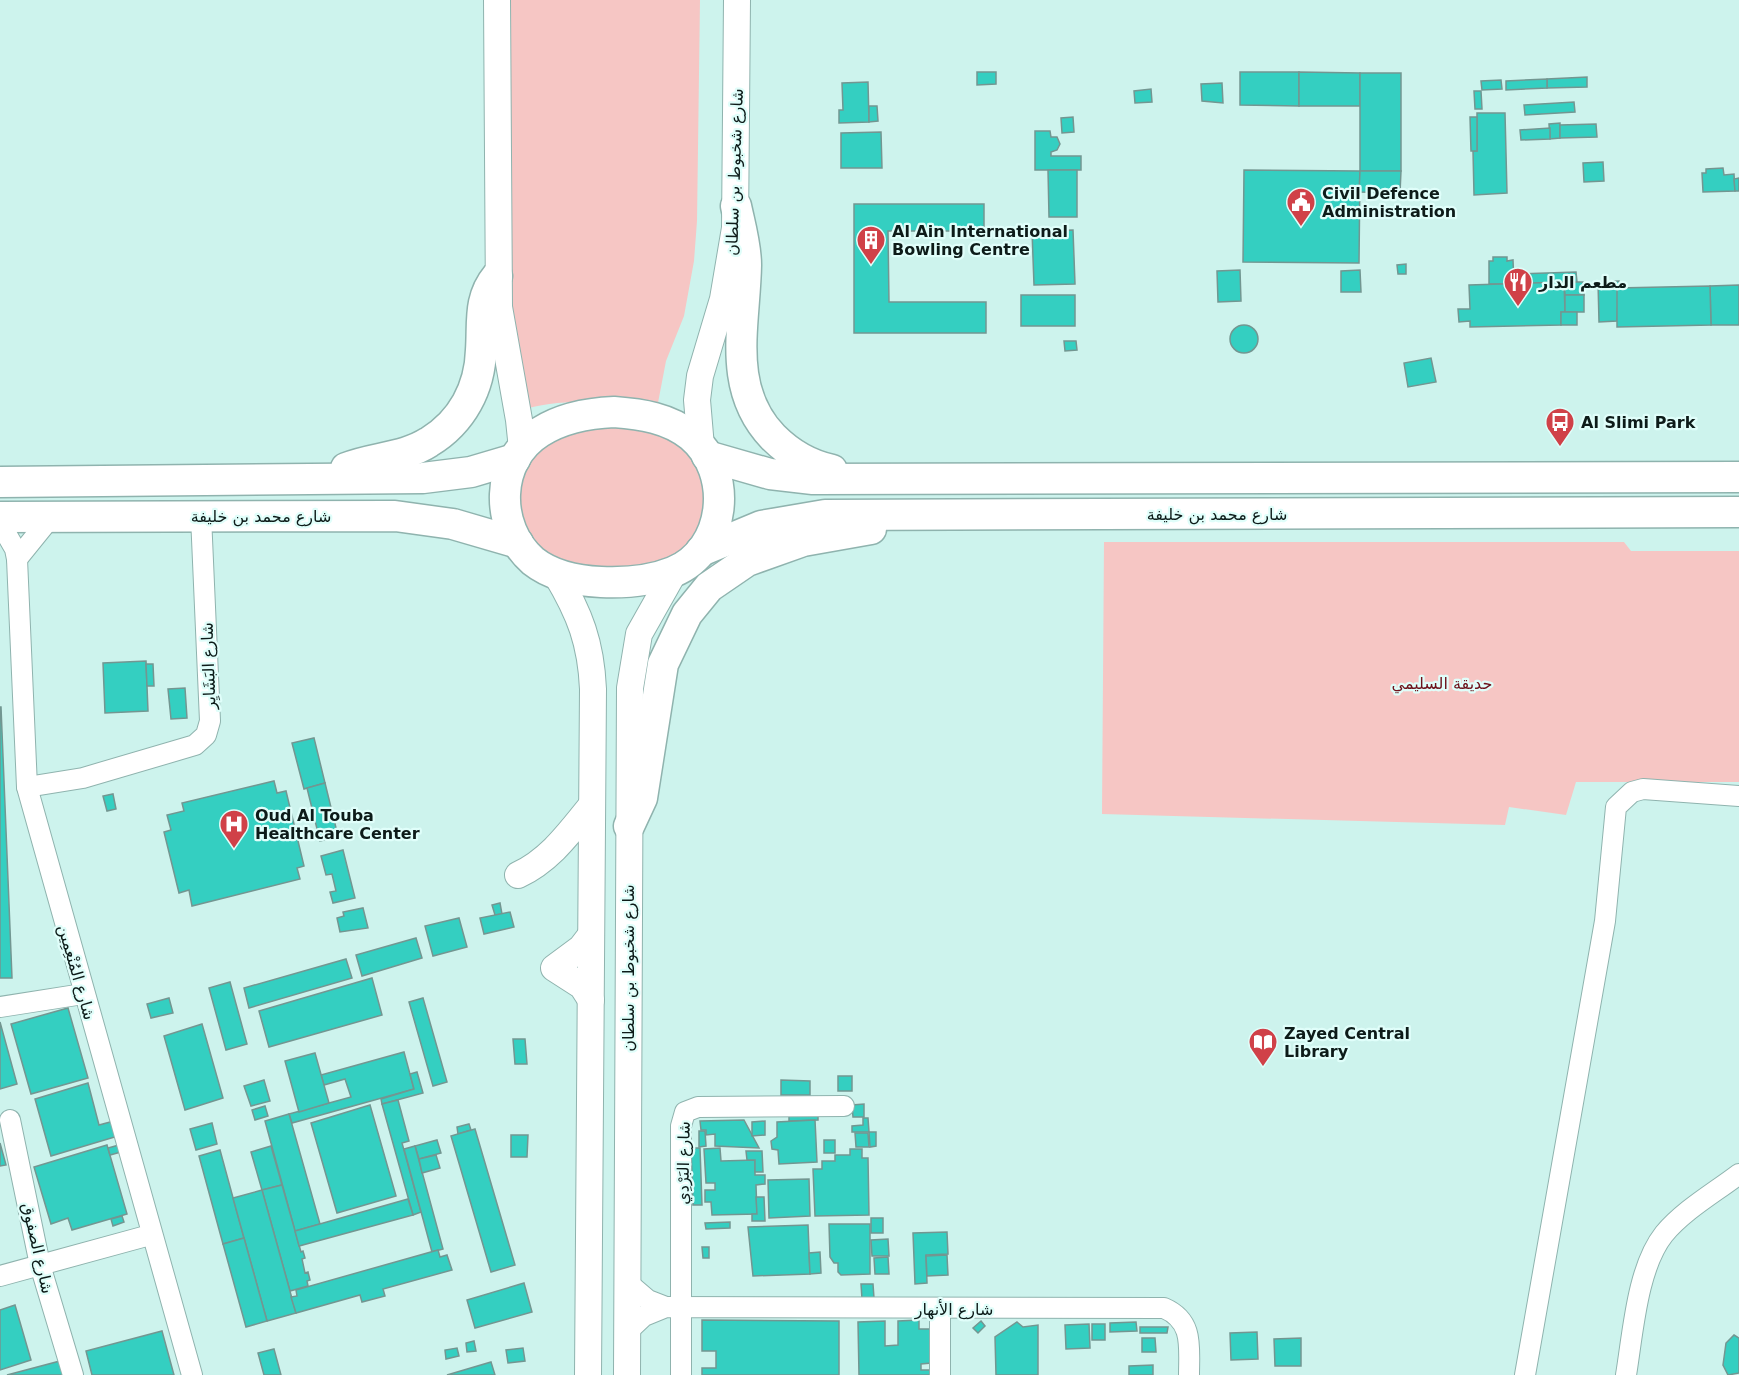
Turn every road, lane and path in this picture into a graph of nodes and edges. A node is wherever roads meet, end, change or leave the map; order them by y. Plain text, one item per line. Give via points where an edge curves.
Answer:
1 (497, 0) edge
2 (738, 0) edge
3 (736, 206) junction
4 (497, 276) junction
5 (704, 451) junction
6 (518, 454) junction
7 (1739, 477) edge
8 (867, 479) junction
9 (325, 480) junction
10 (0, 482) edge
11 (1739, 512) edge
12 (919, 515) junction
13 (201, 516) junction
14 (0, 517) edge
15 (51, 517) junction
16 (0, 523) edge
17 (518, 543) junction
18 (701, 551) junction
19 (17, 559) junction
20 (674, 572) junction
21 (556, 574) junction
22 (27, 787) junction
23 (1739, 796) edge
24 (591, 806) junction
25 (629, 826) junction
26 (518, 875) dead end
27 (591, 935) junction
28 (83, 994) junction
29 (591, 1000) junction
30 (0, 1007) edge
31 (844, 1106) dead end
32 (10, 1120) dead end
33 (1739, 1174) edge
34 (150, 1235) junction
35 (40, 1265) junction
36 (0, 1275) edge
37 (627, 1282) junction
38 (674, 1307) junction
39 (940, 1310) junction
40 (588, 1322) junction
41 (627, 1332) junction
42 (73, 1375) edge
43 (192, 1375) edge
44 (588, 1375) edge
45 (600, 1375) edge
46 (627, 1375) edge
47 (681, 1375) edge
48 (940, 1375) edge
49 (1189, 1375) edge
50 (1525, 1375) edge
51 (1626, 1375) edge

1 - 4 main road
2 - 3 main road, شارع شخبوط بن سلطان
3 - 5 main road, شارع شخبوط بن سلطان via 729,272 700,376 697,400
3 - 8 highway via 746,263 741,370 754,412 766,430 795,457 820,468
4 - 6 main road via 502,338 519,420
4 - 9 highway via 482,305 478,377 467,403 451,425 417,449 363,462
5 - 6 highway via 674,425 614,412 579,416 553,425
5 - 8 highway via 749,469 781,475
5 - 18 highway via 716,477 719,510 713,532
6 - 9 highway via 447,476
6 - 17 highway via 506,483 505,502 507,520
7 - 8 highway
9 - 10 highway
11 - 12 highway, شارع محمد بن خليفة
12 - 18 highway, شارع محمد بن خليفة via 803,517 740,533
12 - 25 highway via 770,551 738,565 709,587 687,614 663,664 642,798
13 - 15 highway, شارع محمد بن خليفة
13 - 17 highway, شارع محمد بن خليفة via 395,516 453,524
13 - 22 street, شارع البَشَايِر via 210,721 206,735 195,745 113,770
14 - 15 highway, شارع محمد بن خليفة
15 - 19 street
16 - 19 street, شارع المُنْعِمِين
17 - 21 highway via 534,562
18 - 20 highway
19 - 22 street, شارع المُنْعِمِين
20 - 21 highway via 615,582
20 - 25 main road, شارع شخبوط بن سلطان via 639,634 633,662
21 - 24 main road via 586,633 592,663
22 - 28 street, شارع المُنْعِمِين
23 - 50 street via 1643,789 1623,798 1616,807 1605,921
24 - 26 main road via 554,851
24 - 27 main road
25 - 37 main road, شارع شخبوط بن سلطان
27 - 29 main road
27 - 29 main road via 581,948 554,968 582,986
28 - 30 street
28 - 34 street, شارع المُنْعِمِين
29 - 40 main road
31 - 38 street, شارع البَرْدِي via 698,1107 685,1112 681,1126
32 - 35 street, شارع الصفوق
33 - 51 street via 1680,1218 1663,1235 1650,1257
34 - 35 street
34 - 43 street, شارع المُنْعِمِين
35 - 36 street
35 - 42 street, شارع الصفوق
37 - 38 street, شارع الأنهار via 648,1300
37 - 41 main road, شارع شخبوط بن سلطان
38 - 39 street, شارع الأنهار
38 - 41 street, شارع الأنهار via 644,1316
38 - 47 street, شارع البَرْدِي
39 - 48 street
39 - 49 street, شارع الأنهار via 1164,1308 1182,1319 1188,1330
40 - 44 main road
40 - 45 main road
41 - 46 main road, شارع شخبوط بن سلطان

